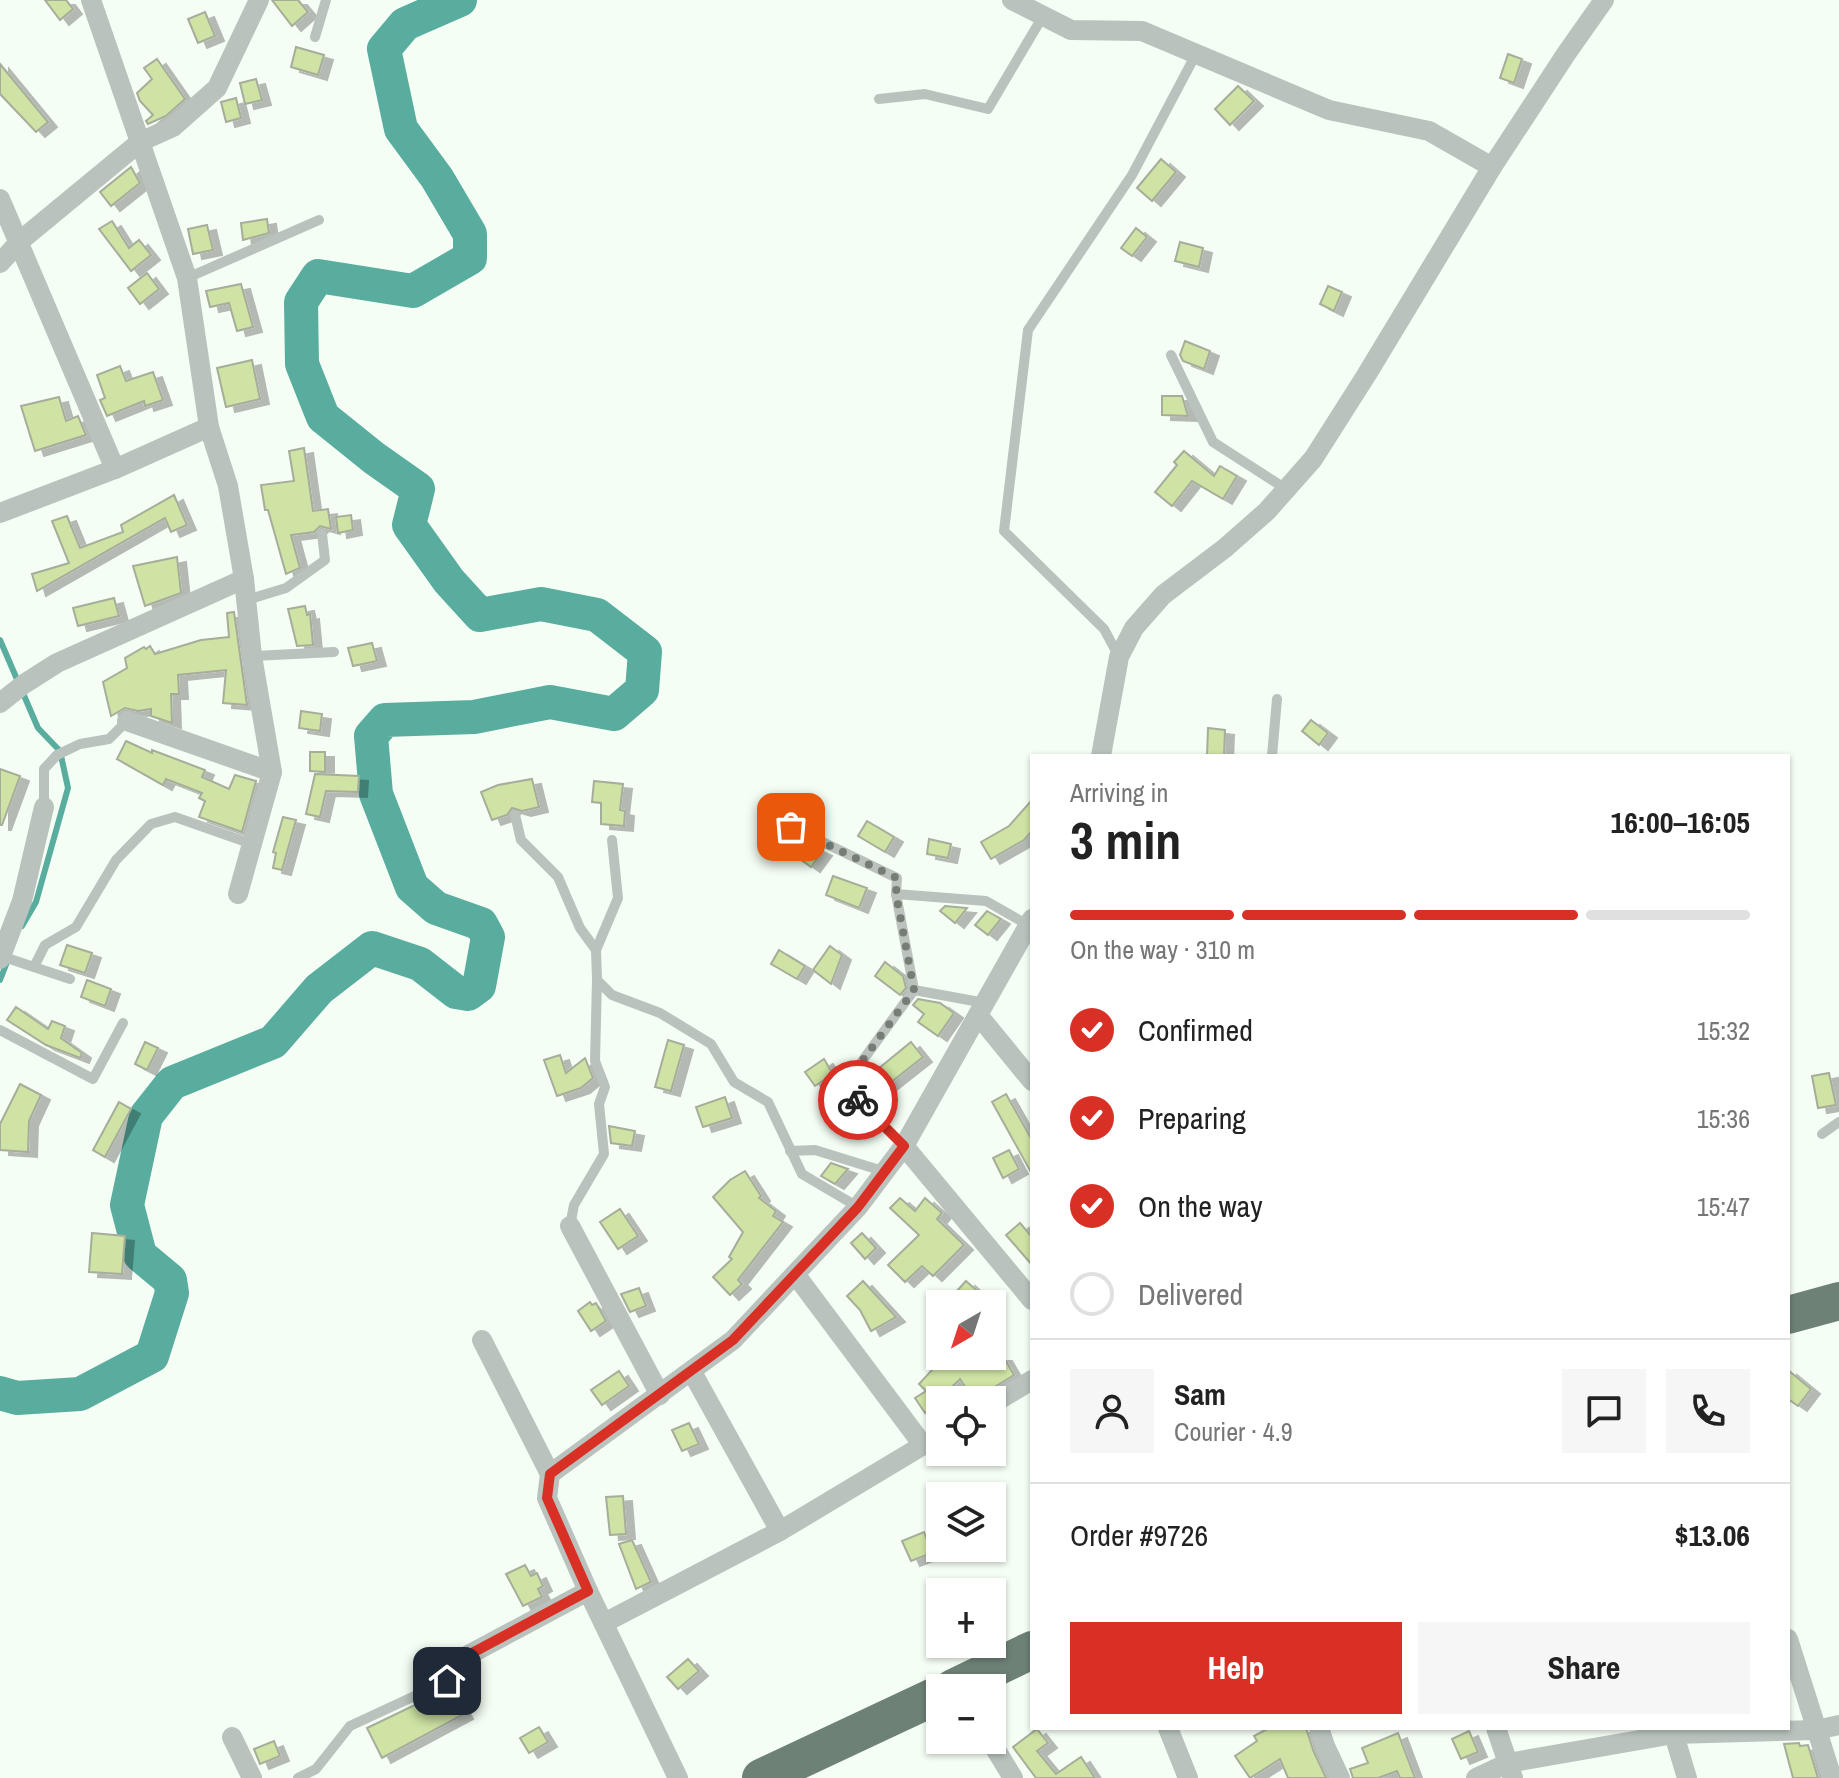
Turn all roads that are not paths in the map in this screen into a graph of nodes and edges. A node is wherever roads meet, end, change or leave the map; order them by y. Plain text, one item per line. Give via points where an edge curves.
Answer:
1 (259, 0) edge
2 (326, 0) edge
3 (1012, 0) edge
4 (1604, 0) edge
5 (93, 1) edge
6 (1043, 16) junction
7 (315, 37) dead end
8 (1196, 54) junction
9 (879, 99) dead end
10 (140, 142) junction
11 (1492, 167) junction
12 (0, 199) edge
13 (319, 220) dead end
14 (20, 241) junction
15 (0, 263) edge
16 (187, 278) junction
17 (1171, 355) dead end
18 (209, 427) junction
19 (115, 469) junction
20 (1286, 489) junction
21 (0, 513) edge
22 (322, 534) dead end
23 (244, 579) junction
24 (247, 600) junction
25 (334, 652) dead end
26 (252, 656) junction
27 (1119, 657) junction
28 (12, 693) edge
29 (1277, 699) dead end
30 (127, 721) joint
31 (1101, 754) edge
32 (1272, 754) edge
33 (272, 772) junction
34 (44, 807) joint
35 (765, 814) dead end
36 (515, 815) dead end
37 (612, 840) dead end
38 (252, 844) junction
39 (238, 894) dead end
40 (896, 894) junction
41 (1030, 922) edge
42 (596, 950) junction
43 (4, 958) edge
44 (34, 967) junction
45 (70, 979) dead end
46 (597, 980) junction
47 (914, 990) junction
48 (982, 1009) junction
49 (123, 1023) dead end
50 (0, 1030) edge
51 (1030, 1078) edge
52 (1839, 1122) edge
53 (1822, 1134) dead end
54 (904, 1146) junction
55 (790, 1151) junction
56 (886, 1172) junction
57 (858, 1207) junction
58 (570, 1226) joint
59 (795, 1274) junction
60 (1030, 1298) edge
61 (1839, 1301) edge
62 (1790, 1314) edge
63 (482, 1340) dead end
64 (692, 1372) junction
65 (1030, 1381) edge
66 (660, 1395) junction
67 (1006, 1396) edge
68 (926, 1433) edge
69 (926, 1444) edge
70 (550, 1474) junction
71 (780, 1531) junction
72 (588, 1591) junction
73 (604, 1623) junction
74 (1790, 1646) edge
75 (1030, 1651) edge
76 (444, 1668) joint
77 (983, 1674) edge
78 (926, 1703) edge
79 (1839, 1725) edge
80 (1169, 1730) edge
81 (1320, 1730) edge
82 (1497, 1730) edge
83 (1816, 1730) junction
84 (1673, 1731) edge
85 (232, 1737) dead end
86 (998, 1754) edge
87 (807, 1768) edge
88 (1511, 1770) edge
89 (252, 1778) edge
90 (298, 1778) edge
91 (678, 1778) edge
92 (761, 1778) edge
93 (1013, 1778) edge
94 (1188, 1778) edge
95 (1340, 1778) edge
96 (1476, 1778) edge
97 (1687, 1778) edge
98 (1832, 1778) edge

1 - 10 street via 217,88 173,127
2 - 7 lane
3 - 6 street
4 - 11 street
5 - 10 street
6 - 8 street via 1071,30 1142,31
6 - 9 lane via 988,109 925,94
8 - 11 street via 1329,110 1429,131
8 - 27 lane via 1132,175 1028,330 1026,345 1004,531 1104,629
10 - 14 street
10 - 16 street
11 - 20 street via 1360,386 1313,459
12 - 14 street
13 - 16 lane
14 - 15 street
14 - 19 street
16 - 18 street
17 - 20 lane via 1213,442
18 - 19 street
18 - 23 street via 228,486
19 - 21 street
20 - 27 street via 1236,539 1163,595 1134,628
22 - 24 lane via 325,560 286,588
23 - 24 street
23 - 28 street via 57,663
24 - 26 street
25 - 26 lane
26 - 33 street
27 - 31 street
29 - 32 lane
30 - 33 street
30 - 34 lane via 109,739 80,744 44,769
33 - 38 street
34 - 43 street
35 - 40 lane via 897,878
36 - 42 lane via 521,840 558,877 580,928
37 - 42 lane via 618,898
38 - 39 street
38 - 44 lane via 175,817 151,824 116,860 76,927 45,945
40 - 41 lane via 986,901
40 - 47 lane
41 - 48 street
42 - 46 lane
43 - 44 lane
44 - 45 lane
46 - 55 lane via 612,995 660,1013 711,1044 734,1082 768,1102
46 - 58 lane via 595,1061 605,1087 599,1104 604,1154 574,1205
47 - 48 lane
47 - 54 lane via 844,1086
48 - 51 street
48 - 54 street
49 - 50 lane via 93,1079
52 - 53 lane
54 - 56 street
54 - 60 street
55 - 56 lane via 815,1150
55 - 57 lane via 802,1174
56 - 57 street
57 - 59 street
58 - 66 street
59 - 64 street via 733,1340
59 - 68 street
61 - 62 highway
63 - 70 street
64 - 66 street
64 - 71 street
65 - 67 street
66 - 70 street
69 - 71 street
70 - 72 street via 547,1498
71 - 73 street
72 - 73 street
72 - 76 street
73 - 91 street
74 - 83 street
75 - 77 highway
76 - 90 lane via 447,1681 350,1726 316,1769
78 - 87 highway
79 - 83 street
80 - 94 street
81 - 95 street
82 - 88 street
83 - 84 street
83 - 98 street
84 - 88 street
84 - 97 street
85 - 89 street
86 - 93 street
87 - 92 highway
88 - 96 street

